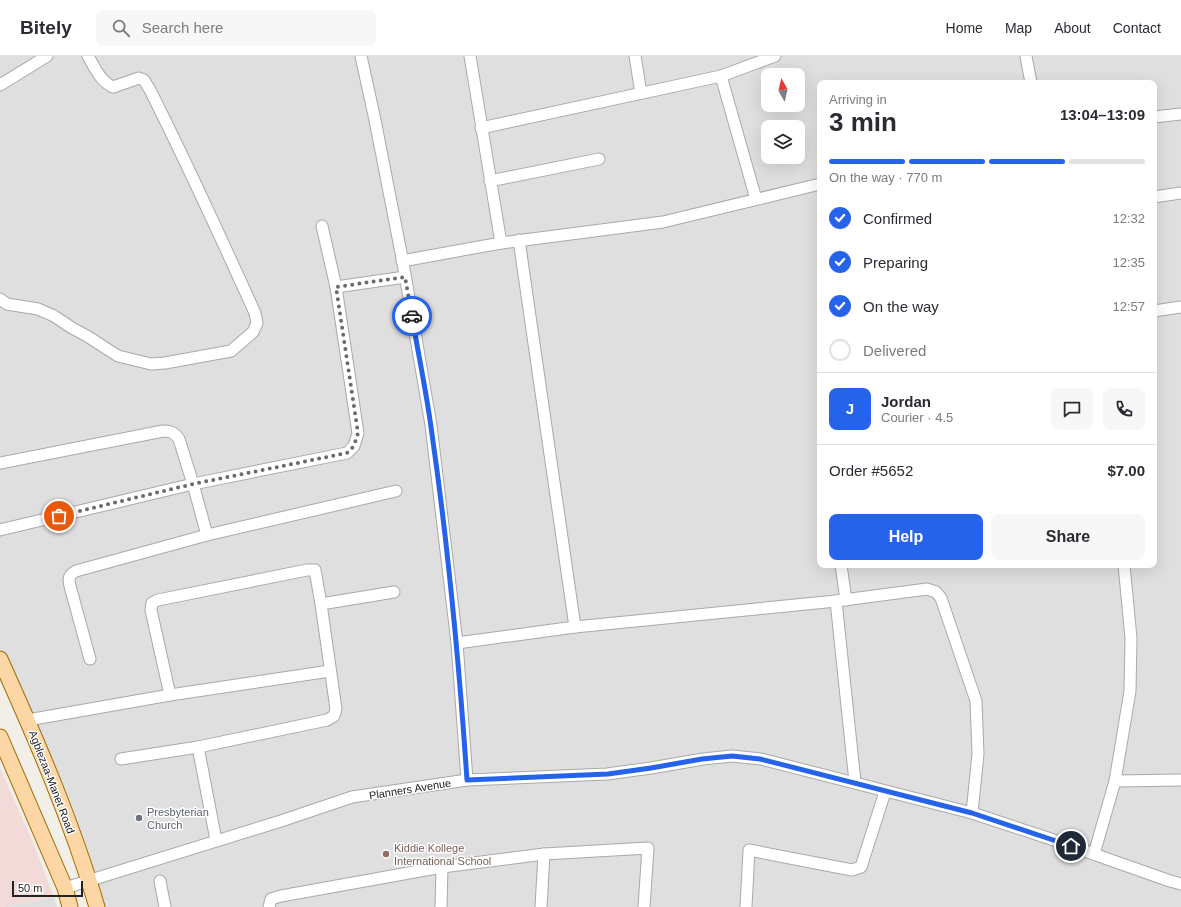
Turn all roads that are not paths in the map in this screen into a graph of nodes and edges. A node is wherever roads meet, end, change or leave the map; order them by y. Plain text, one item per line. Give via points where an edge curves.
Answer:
1 (47, 56) edge
2 (88, 56) edge
3 (362, 56) edge
4 (470, 56) edge
5 (635, 56) edge
6 (775, 56) edge
7 (1026, 56) edge
8 (721, 76) junction
9 (1030, 80) edge
10 (0, 85) edge
11 (641, 93) junction
12 (1181, 114) edge
13 (1157, 117) edge
14 (481, 128) junction
15 (599, 159) dead end
16 (490, 181) junction
17 (817, 185) edge
18 (1181, 193) edge
19 (1157, 197) edge
20 (756, 199) junction
21 (322, 226) dead end
22 (519, 240) junction
23 (501, 243) junction
24 (402, 260) junction
25 (405, 277) junction
26 (336, 287) junction
27 (0, 300) edge
28 (1181, 307) edge
29 (1157, 311) edge
30 (0, 463) edge
31 (193, 484) junction
32 (396, 491) dead end
33 (0, 530) edge
34 (207, 535) junction
35 (841, 568) edge
36 (1124, 568) edge
37 (394, 592) dead end
38 (841, 601) junction
39 (321, 604) junction
40 (576, 627) junction
41 (457, 643) junction
42 (0, 659) edge
43 (90, 659) dead end
44 (330, 671) junction
45 (170, 695) junction
46 (28, 720) junction
47 (0, 737) edge
48 (198, 747) junction
49 (121, 760) dead end
50 (467, 780) junction
51 (1181, 780) edge
52 (1115, 781) junction
53 (855, 782) junction
54 (886, 792) junction
55 (972, 813) junction
56 (216, 840) junction
57 (544, 854) junction
58 (1094, 854) junction
59 (442, 867) junction
60 (160, 881) dead end
61 (89, 882) junction
62 (1181, 884) edge
63 (65, 888) junction
64 (70, 907) edge
65 (97, 907) edge
66 (165, 907) edge
67 (269, 907) edge
68 (441, 907) edge
69 (541, 907) edge
70 (644, 907) edge
71 (746, 907) edge

1 - 10 street
2 - 27 street via 106,84 113,86 139,78 144,80 186,162 255,313 257,323 253,332 231,351 151,364 118,356 38,308 7,304
3 - 24 street
4 - 14 street
5 - 11 street
6 - 8 street
7 - 9 street
8 - 11 street
8 - 20 street
11 - 14 street
12 - 13 street
14 - 16 street
15 - 16 street
16 - 23 street
17 - 20 street
18 - 19 street
20 - 22 street via 663,222
21 - 26 street
22 - 23 street
22 - 40 street
23 - 24 street
24 - 25 street
25 - 26 street
25 - 41 street via 431,425
26 - 31 street via 358,433 354,446 347,453
28 - 29 street
30 - 31 street via 169,431 178,439
31 - 33 street
31 - 34 street
32 - 34 street
34 - 43 street via 71,574 68,579
35 - 38 street
36 - 52 street via 1131,638 1130,684
37 - 39 street
38 - 40 street
38 - 53 street
38 - 55 street via 927,589 936,592 941,598 976,701 978,754
39 - 44 street
39 - 45 street via 315,570 152,603 151,610
40 - 41 street
41 - 50 street
42 - 46 main road, Agblezaa-Manet Road
44 - 45 street
44 - 48 street via 336,709 334,716 326,720
45 - 46 street
46 - 61 main road, Agblezaa-Manet Road via 62,804
47 - 63 main road
48 - 49 street
48 - 56 street
50 - 53 street, Planners Avenue via 608,774 732,756 760,759
50 - 56 street, Planners Avenue via 352,797
51 - 52 street
52 - 58 street
53 - 54 street, Planners Avenue
54 - 55 street, Planners Avenue
54 - 71 street via 861,867 852,870 749,850
55 - 58 street, Planners Avenue
56 - 61 street, Planners Avenue
57 - 59 street
57 - 69 street
57 - 70 street via 648,848
58 - 62 street, Planners Avenue
59 - 67 street via 281,896 272,899
59 - 68 street
60 - 66 street
61 - 63 street, Planners Avenue
61 - 65 main road, Agblezaa-Manet Road
63 - 64 main road

